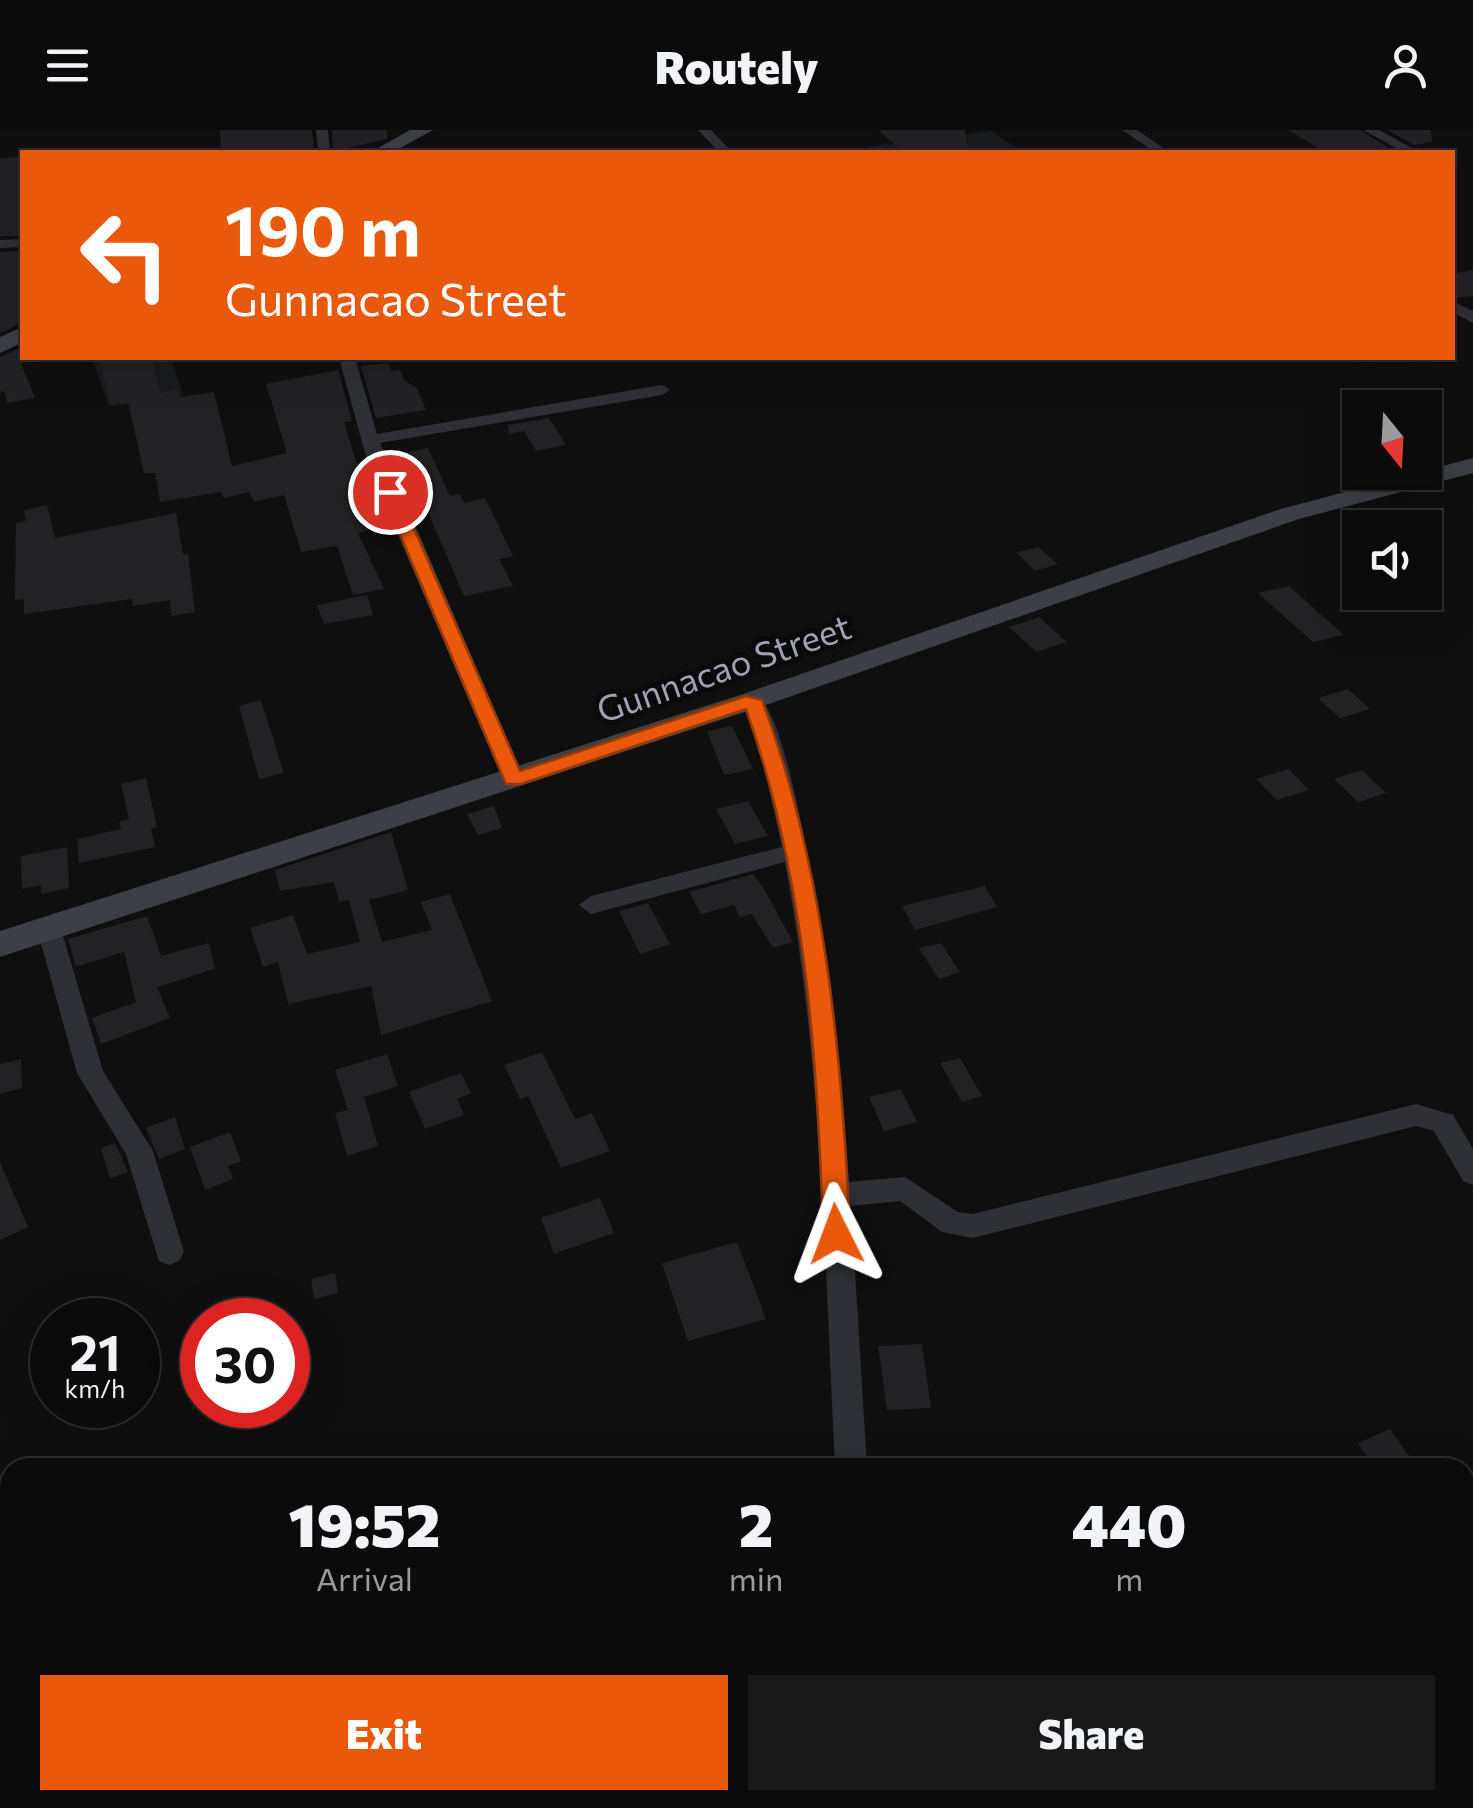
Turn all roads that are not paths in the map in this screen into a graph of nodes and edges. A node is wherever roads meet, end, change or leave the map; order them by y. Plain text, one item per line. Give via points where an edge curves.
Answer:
1 (424, 130) edge
2 (704, 130) edge
3 (1128, 130) edge
4 (1369, 130) edge
5 (384, 150) edge
6 (724, 150) edge
7 (1160, 150) edge
8 (1410, 150) edge
9 (348, 360) edge
10 (662, 390) dead end
11 (370, 440) junction
12 (1473, 465) edge
13 (752, 700) junction
14 (514, 780) junction
15 (794, 852) junction
16 (591, 904) dead end
17 (49, 929) junction
18 (0, 944) edge
19 (1473, 1173) edge
20 (834, 1195) junction
21 (169, 1252) dead end
22 (850, 1458) edge

1 - 5 street
2 - 6 street
3 - 7 street
4 - 8 street
9 - 11 street
10 - 11 street
11 - 14 street
12 - 13 street, Gunnacao Street via 1272,520
13 - 14 street, Gunnacao Street
13 - 15 street via 778,770
14 - 17 street, Gunnacao Street
15 - 16 street
15 - 20 street via 821,995
17 - 18 street, Gunnacao Street
17 - 21 street via 90,1073 139,1151
19 - 20 street via 1443,1123 1416,1115 973,1226 952,1223 905,1188
20 - 22 street

